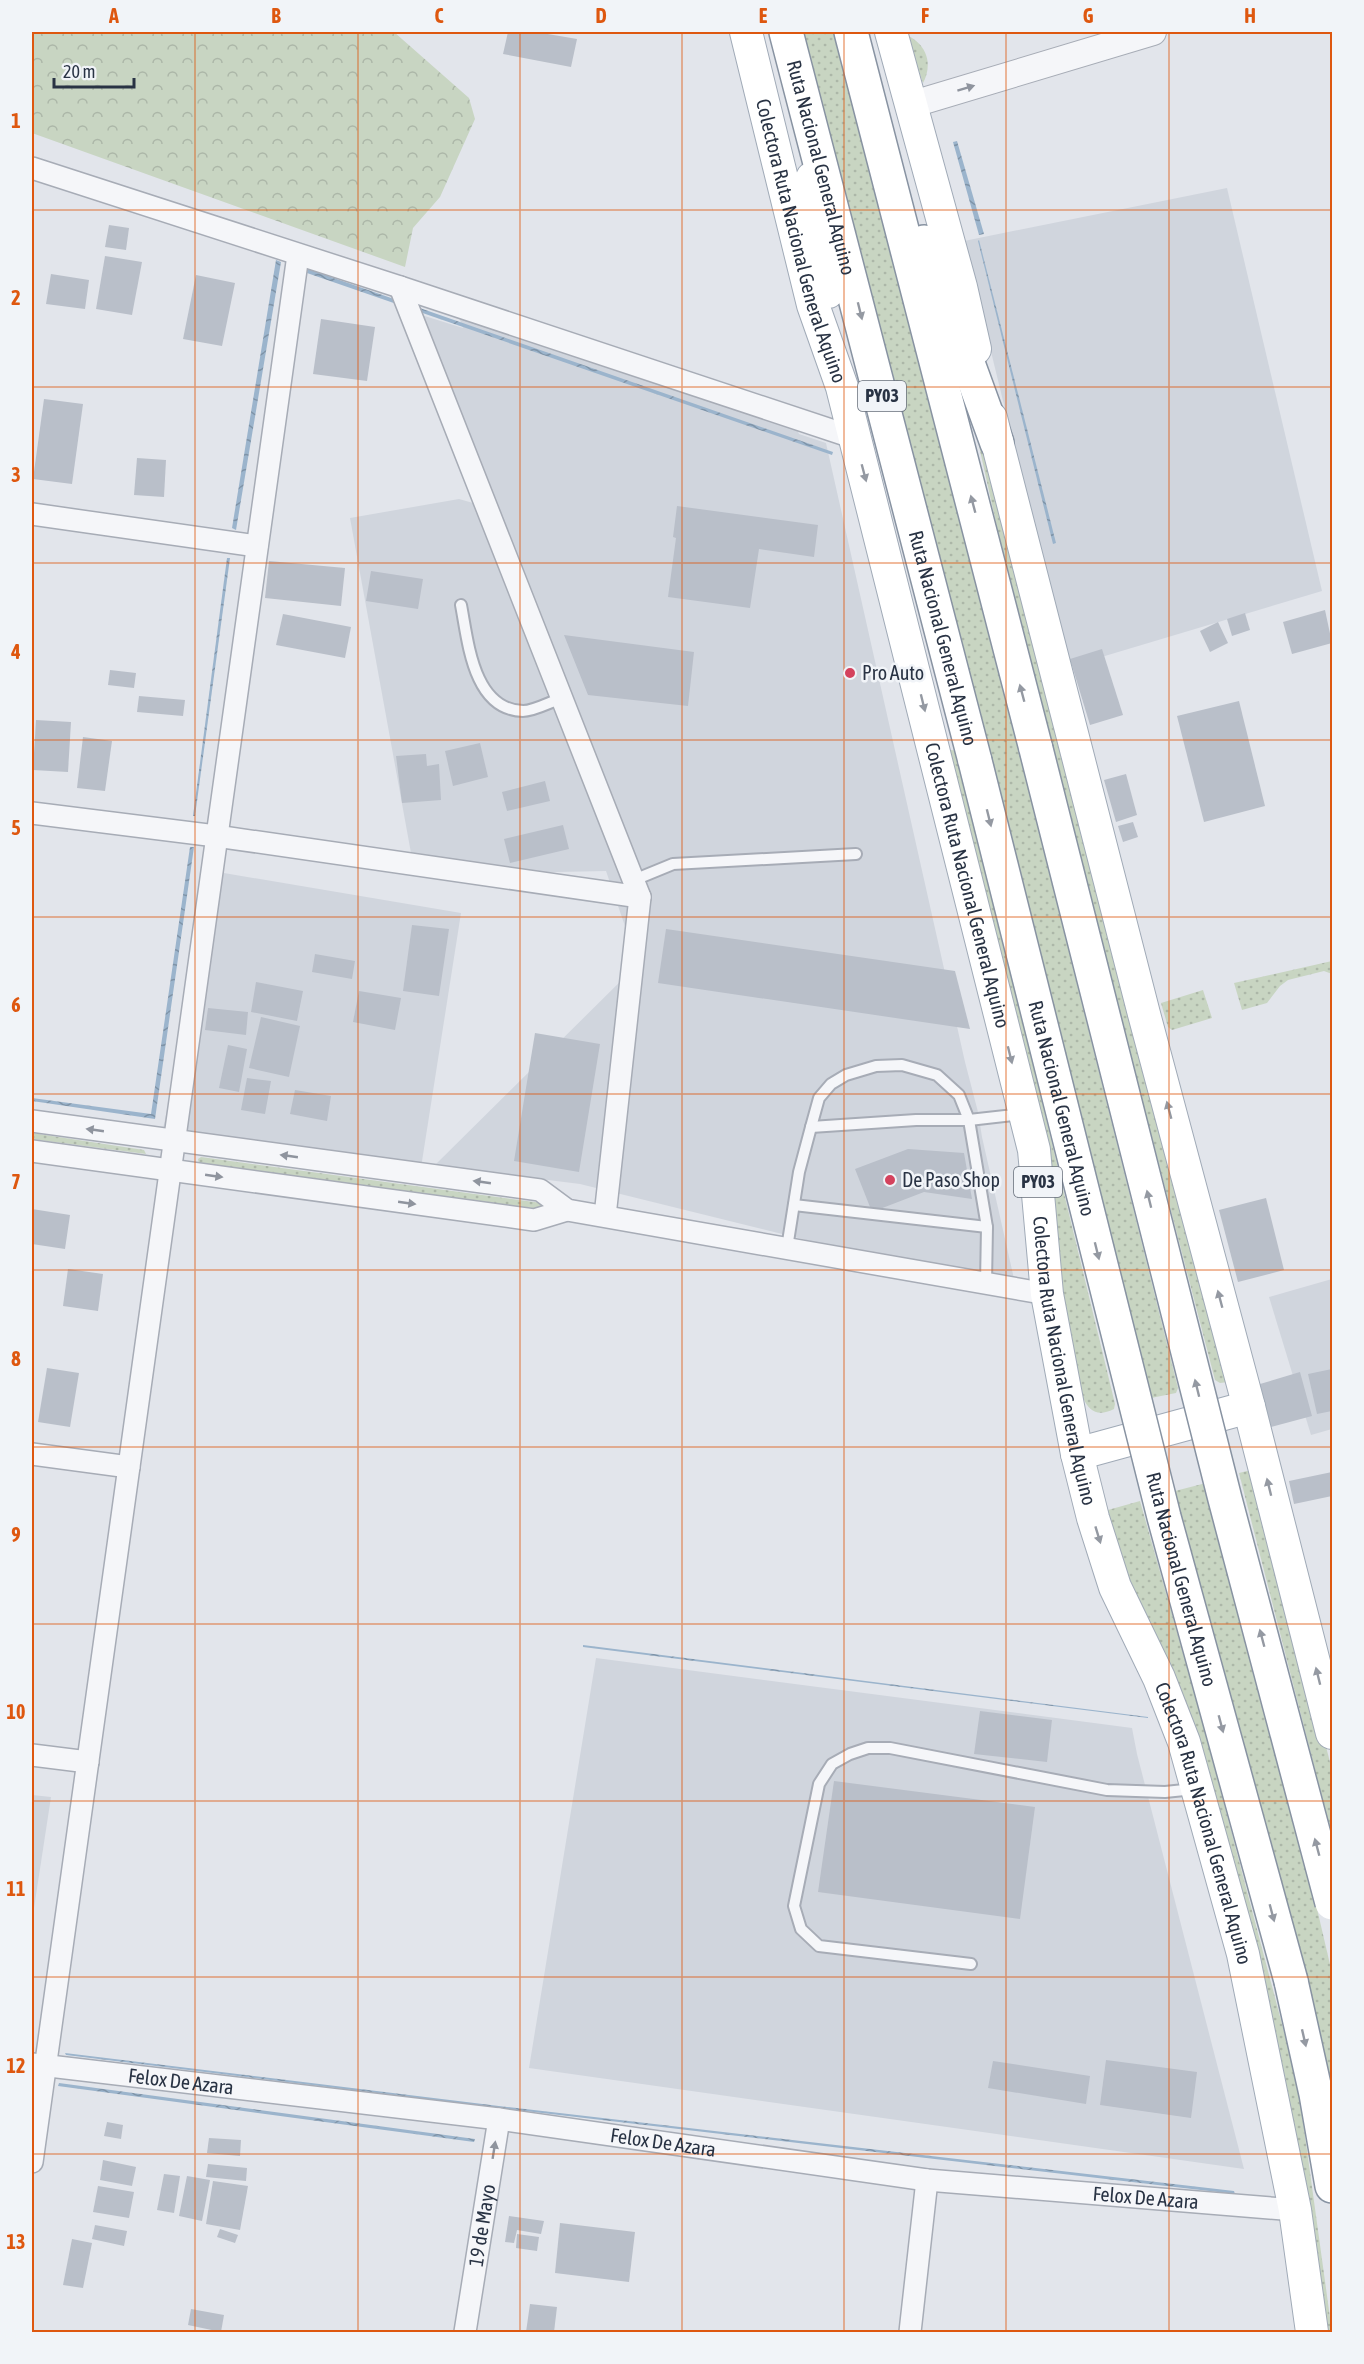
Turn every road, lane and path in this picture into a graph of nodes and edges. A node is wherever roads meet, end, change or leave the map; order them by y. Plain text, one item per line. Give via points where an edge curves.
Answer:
1 (746, 32) edge
2 (786, 32) edge
3 (891, 32) edge
4 (1153, 32) edge
5 (854, 44) edge
6 (795, 64) junction
7 (910, 105) junction
8 (32, 168) edge
9 (298, 255) junction
10 (400, 287) junction
11 (842, 387) junction
12 (855, 438) junction
13 (997, 443) junction
14 (32, 514) edge
15 (257, 546) junction
16 (461, 605) dead end
17 (562, 698) junction
18 (32, 813) edge
19 (216, 836) junction
20 (856, 854) dead end
21 (637, 889) junction
22 (1025, 1114) junction
23 (969, 1120) junction
24 (32, 1121) edge
25 (811, 1126) junction
26 (174, 1141) junction
27 (32, 1151) edge
28 (170, 1170) junction
29 (794, 1205) junction
30 (567, 1210) junction
31 (605, 1216) junction
32 (987, 1227) junction
33 (788, 1248) junction
34 (986, 1283) junction
35 (1047, 1293) junction
36 (1249, 1407) junction
37 (32, 1454) edge
38 (1077, 1454) junction
39 (129, 1467) junction
40 (1331, 1725) edge
41 (32, 1755) edge
42 (88, 1762) junction
43 (1198, 1789) junction
44 (1332, 1903) edge
45 (970, 1964) dead end
46 (38, 2065) edge
47 (499, 2119) junction
48 (32, 2162) edge
49 (927, 2180) junction
50 (1332, 2186) edge
51 (1294, 2210) junction
52 (465, 2332) edge
53 (910, 2332) edge
54 (1312, 2332) edge

1 - 11 main road, Colectora Ruta Nacional General Aquino / PY03 via 813,305
2 - 6 highway, Ruta Nacional General Aquino / PY03
3 - 7 main road
7 -> 4 street
5 - 13 highway
44 -> 5 highway, bridge via 1219,1478
6 - 11 main road
6 -> 50 highway, Ruta Nacional General Aquino / PY03, bridge via 1164,1516 1291,1981
7 - 13 main road via 961,287
8 - 9 street
9 - 10 street
9 - 15 street
10 - 12 street
10 - 17 street
11 - 12 main road, Colectora Ruta Nacional General Aquino / PY03
12 -> 22 main road, Colectora Ruta Nacional General Aquino / PY03
36 -> 13 main road
14 - 15 street
15 - 19 street
16 - 17 lane via 473,662 481,685 494,701 524,711
17 - 21 street
18 - 19 street
19 - 21 street
19 - 26 street
20 - 21 lane via 673,864
21 - 31 street
22 - 23 lane
22 - 35 main road, Colectora Ruta Nacional General Aquino / PY03 via 1036,1160
23 - 25 lane
23 - 25 lane via 959,1095 937,1075 902,1065 876,1066 831,1084 819,1098
23 - 32 lane
26 -> 24 street
25 - 29 lane
26 - 28 street
30 -> 26 street via 540,1190
27 - 28 street
28 -> 30 street via 534,1220
28 - 39 street
29 - 32 lane
29 - 33 lane
30 - 31 street
31 - 33 street
32 - 34 lane
33 - 34 street
34 - 35 street
35 - 38 main road, Colectora Ruta Nacional General Aquino / PY03
36 - 38 main road
40 -> 36 main road
37 - 39 street
38 -> 43 main road, Colectora Ruta Nacional General Aquino / PY03 via 1115,1587 1158,1678
39 - 42 street
41 - 42 street
42 - 46 street
43 - 45 lane via 1107,1790 890,1748 867,1748 832,1764 819,1784 794,1906 801,1929 819,1946
43 - 51 main road, Colectora Ruta Nacional General Aquino / PY03 via 1243,1954
46 - 47 street, Felox De Azara
46 - 48 street
47 - 49 street, Felox De Azara
52 -> 47 street, 19 de Mayo
49 - 51 street, Felox De Azara
49 - 53 street
51 - 54 main road, Colectora Ruta Nacional General Aquino / PY03

